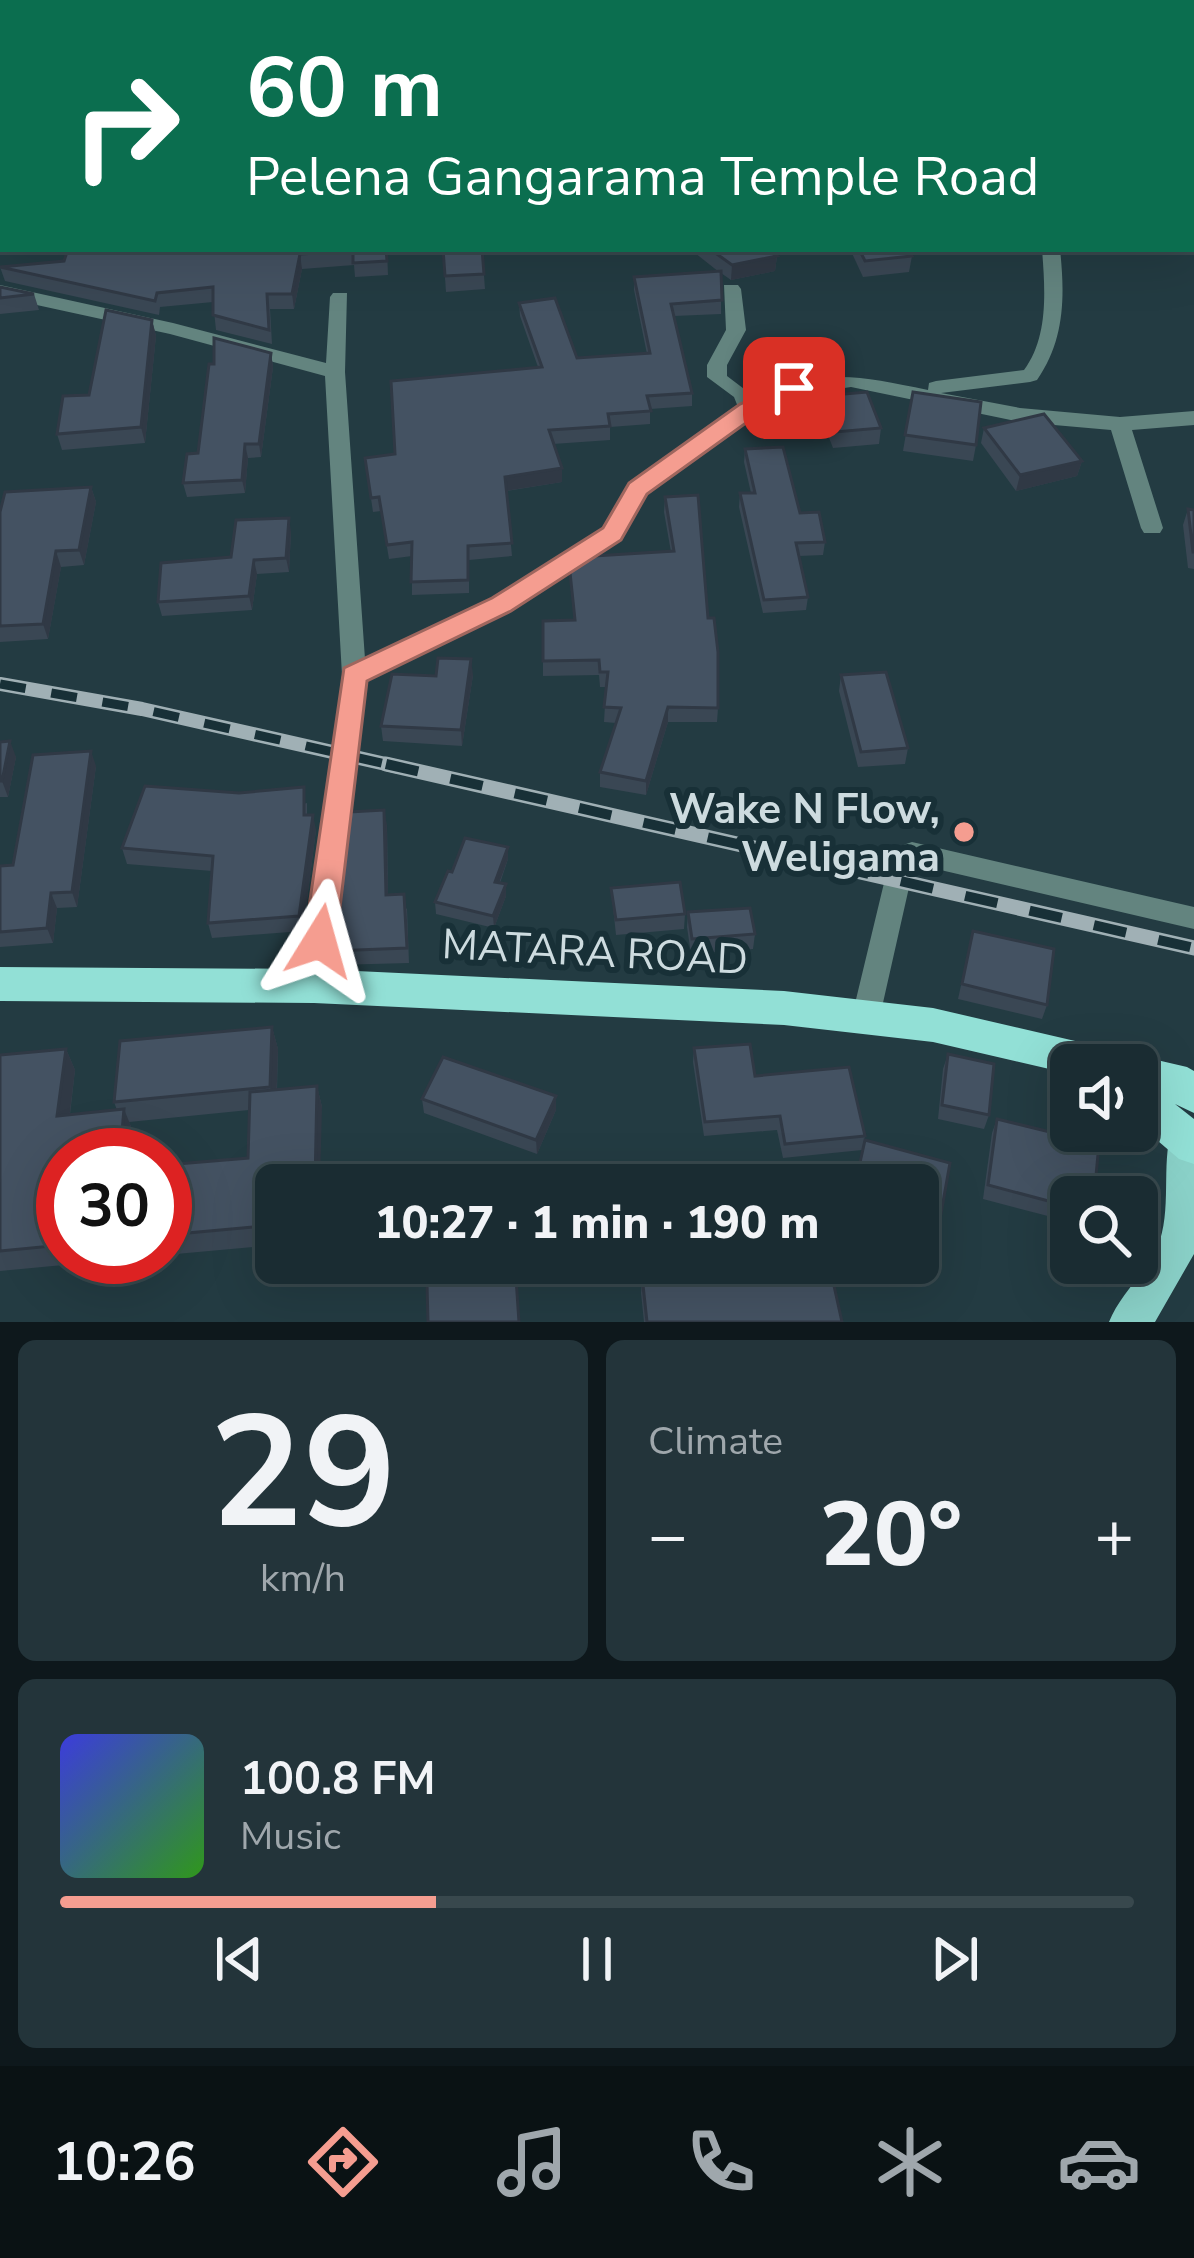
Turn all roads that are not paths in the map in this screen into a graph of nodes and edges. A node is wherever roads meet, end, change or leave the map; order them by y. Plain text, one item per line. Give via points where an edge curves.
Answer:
1 (1051, 252) edge
2 (731, 290) dead end
3 (0, 291) edge
4 (340, 297) dead end
5 (335, 372) junction
6 (904, 389) junction
7 (749, 410) junction
8 (1194, 418) edge
9 (1120, 424) junction
10 (1152, 528) dead end
11 (354, 675) junction
12 (1194, 918) edge
13 (0, 984) edge
14 (314, 986) junction
15 (866, 1016) junction
16 (1050, 1051) edge
17 (1167, 1086) edge
18 (1190, 1141) edge
19 (1130, 1322) edge

1 - 6 street via 1056,302 1030,376
2 - 7 street via 736,331 717,377 739,390
3 - 5 street
4 - 5 street
5 - 11 street
6 - 7 street via 851,381 794,388
6 - 9 street via 1020,415
7 - 11 street via 638,489 612,534 501,604
8 - 9 street
9 - 10 street
11 - 14 street
12 - 15 street via 912,853 897,883
13 - 14 highway, MATARA ROAD
14 - 15 highway, MATARA ROAD
15 - 16 highway, MATARA ROAD
17 - 18 highway
18 - 19 main road via 1193,1198 1177,1258

